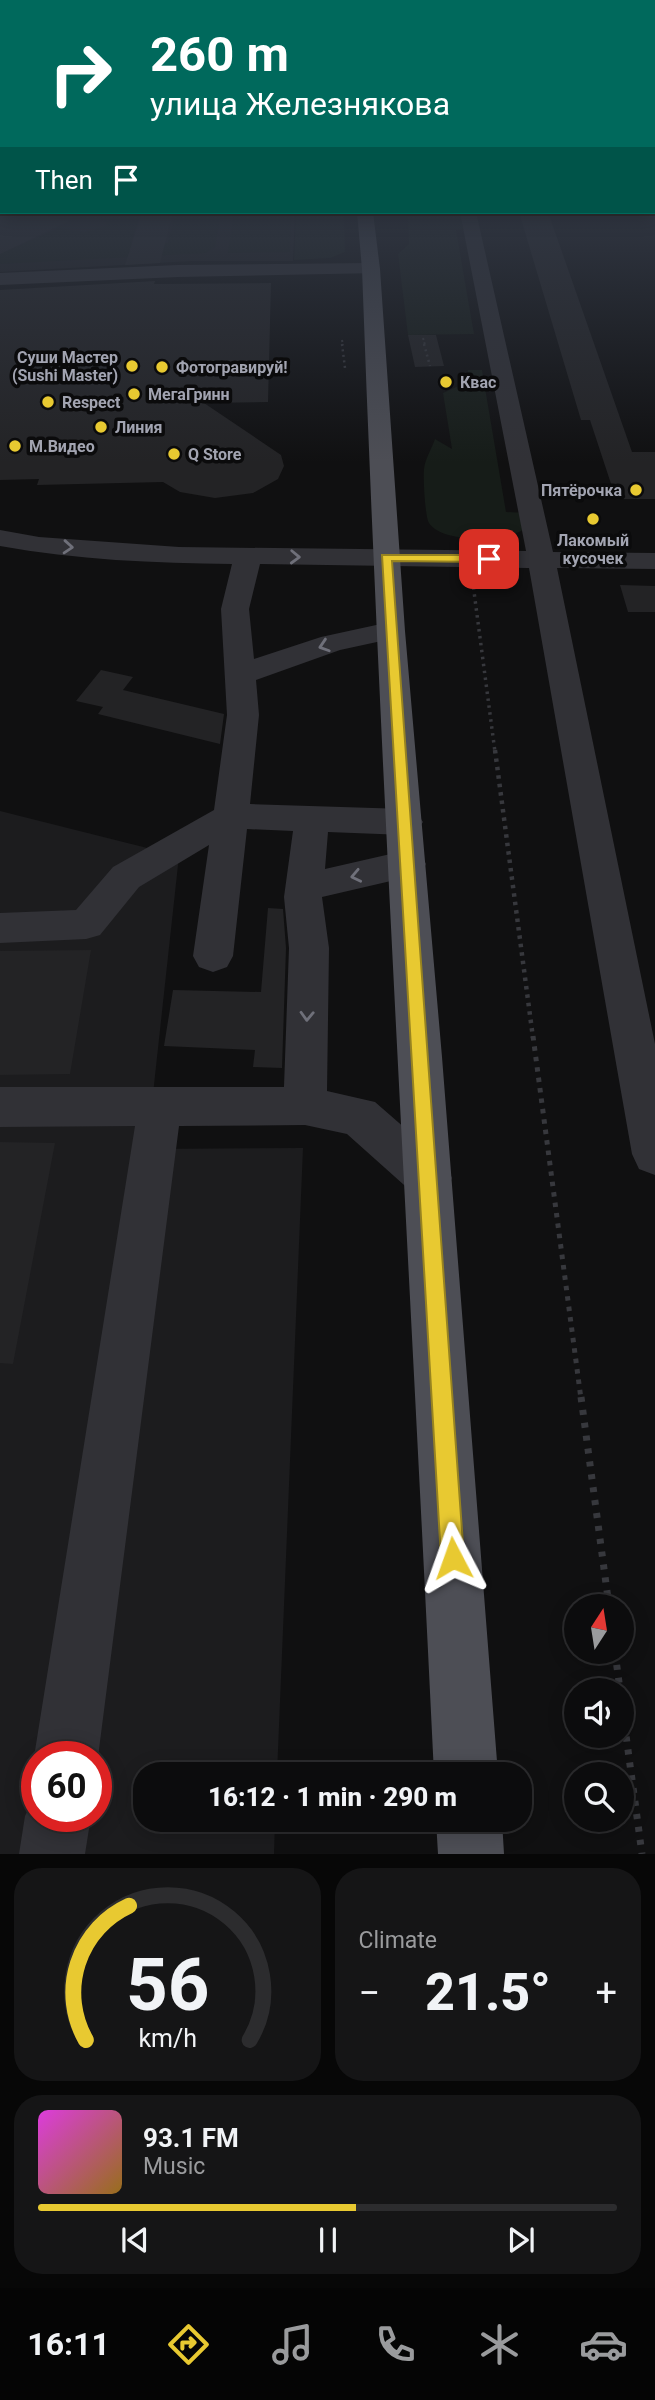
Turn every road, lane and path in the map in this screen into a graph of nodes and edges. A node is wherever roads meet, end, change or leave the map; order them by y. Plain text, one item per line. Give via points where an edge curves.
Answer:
1 (358, 289) edge
2 (484, 289) edge
3 (423, 338) dead end
4 (342, 340) dead end
5 (430, 366) dead end
6 (345, 368) dead end
7 (0, 538) edge
8 (248, 555) junction
9 (386, 557) junction
10 (541, 559) junction
11 (655, 561) edge
12 (475, 580) dead end
13 (390, 631) junction
14 (239, 675) junction
15 (231, 816) junction
16 (312, 819) junction
17 (405, 822) junction
18 (408, 864) junction
19 (305, 887) junction
20 (0, 928) edge
21 (213, 956) dead end
22 (160, 1106) junction
23 (305, 1106) junction
24 (0, 1107) edge
25 (655, 1154) edge
26 (429, 1178) junction
27 (607, 1594) edge
28 (68, 1741) edge
29 (628, 1748) edge
30 (465, 1762) edge
31 (55, 1832) edge
32 (470, 1832) edge
33 (52, 1854) edge
34 (471, 1854) edge
35 (642, 1854) edge

1 - 9 main road via 369,549
2 - 10 street
3 - 5 path
4 - 6 path
7 -> 8 street via 179,555
8 -> 9 street
8 - 14 street via 236,609
9 - 10 street
9 - 13 main road
10 - 11 street
10 - 25 street
12 - 27 path
13 -> 14 street via 332,643
13 - 17 main road
14 - 15 street via 243,716
15 - 16 street
15 - 20 street via 126,877 86,924
15 - 21 street
16 - 17 street
16 - 19 street
17 - 18 main road
18 -> 19 street
18 - 26 main road
19 -> 23 street via 309,948
22 - 23 street
22 - 24 street
22 - 28 street
23 - 26 street via 359,1116
26 - 30 main road
29 - 35 path
31 - 33 street
32 - 34 main road

